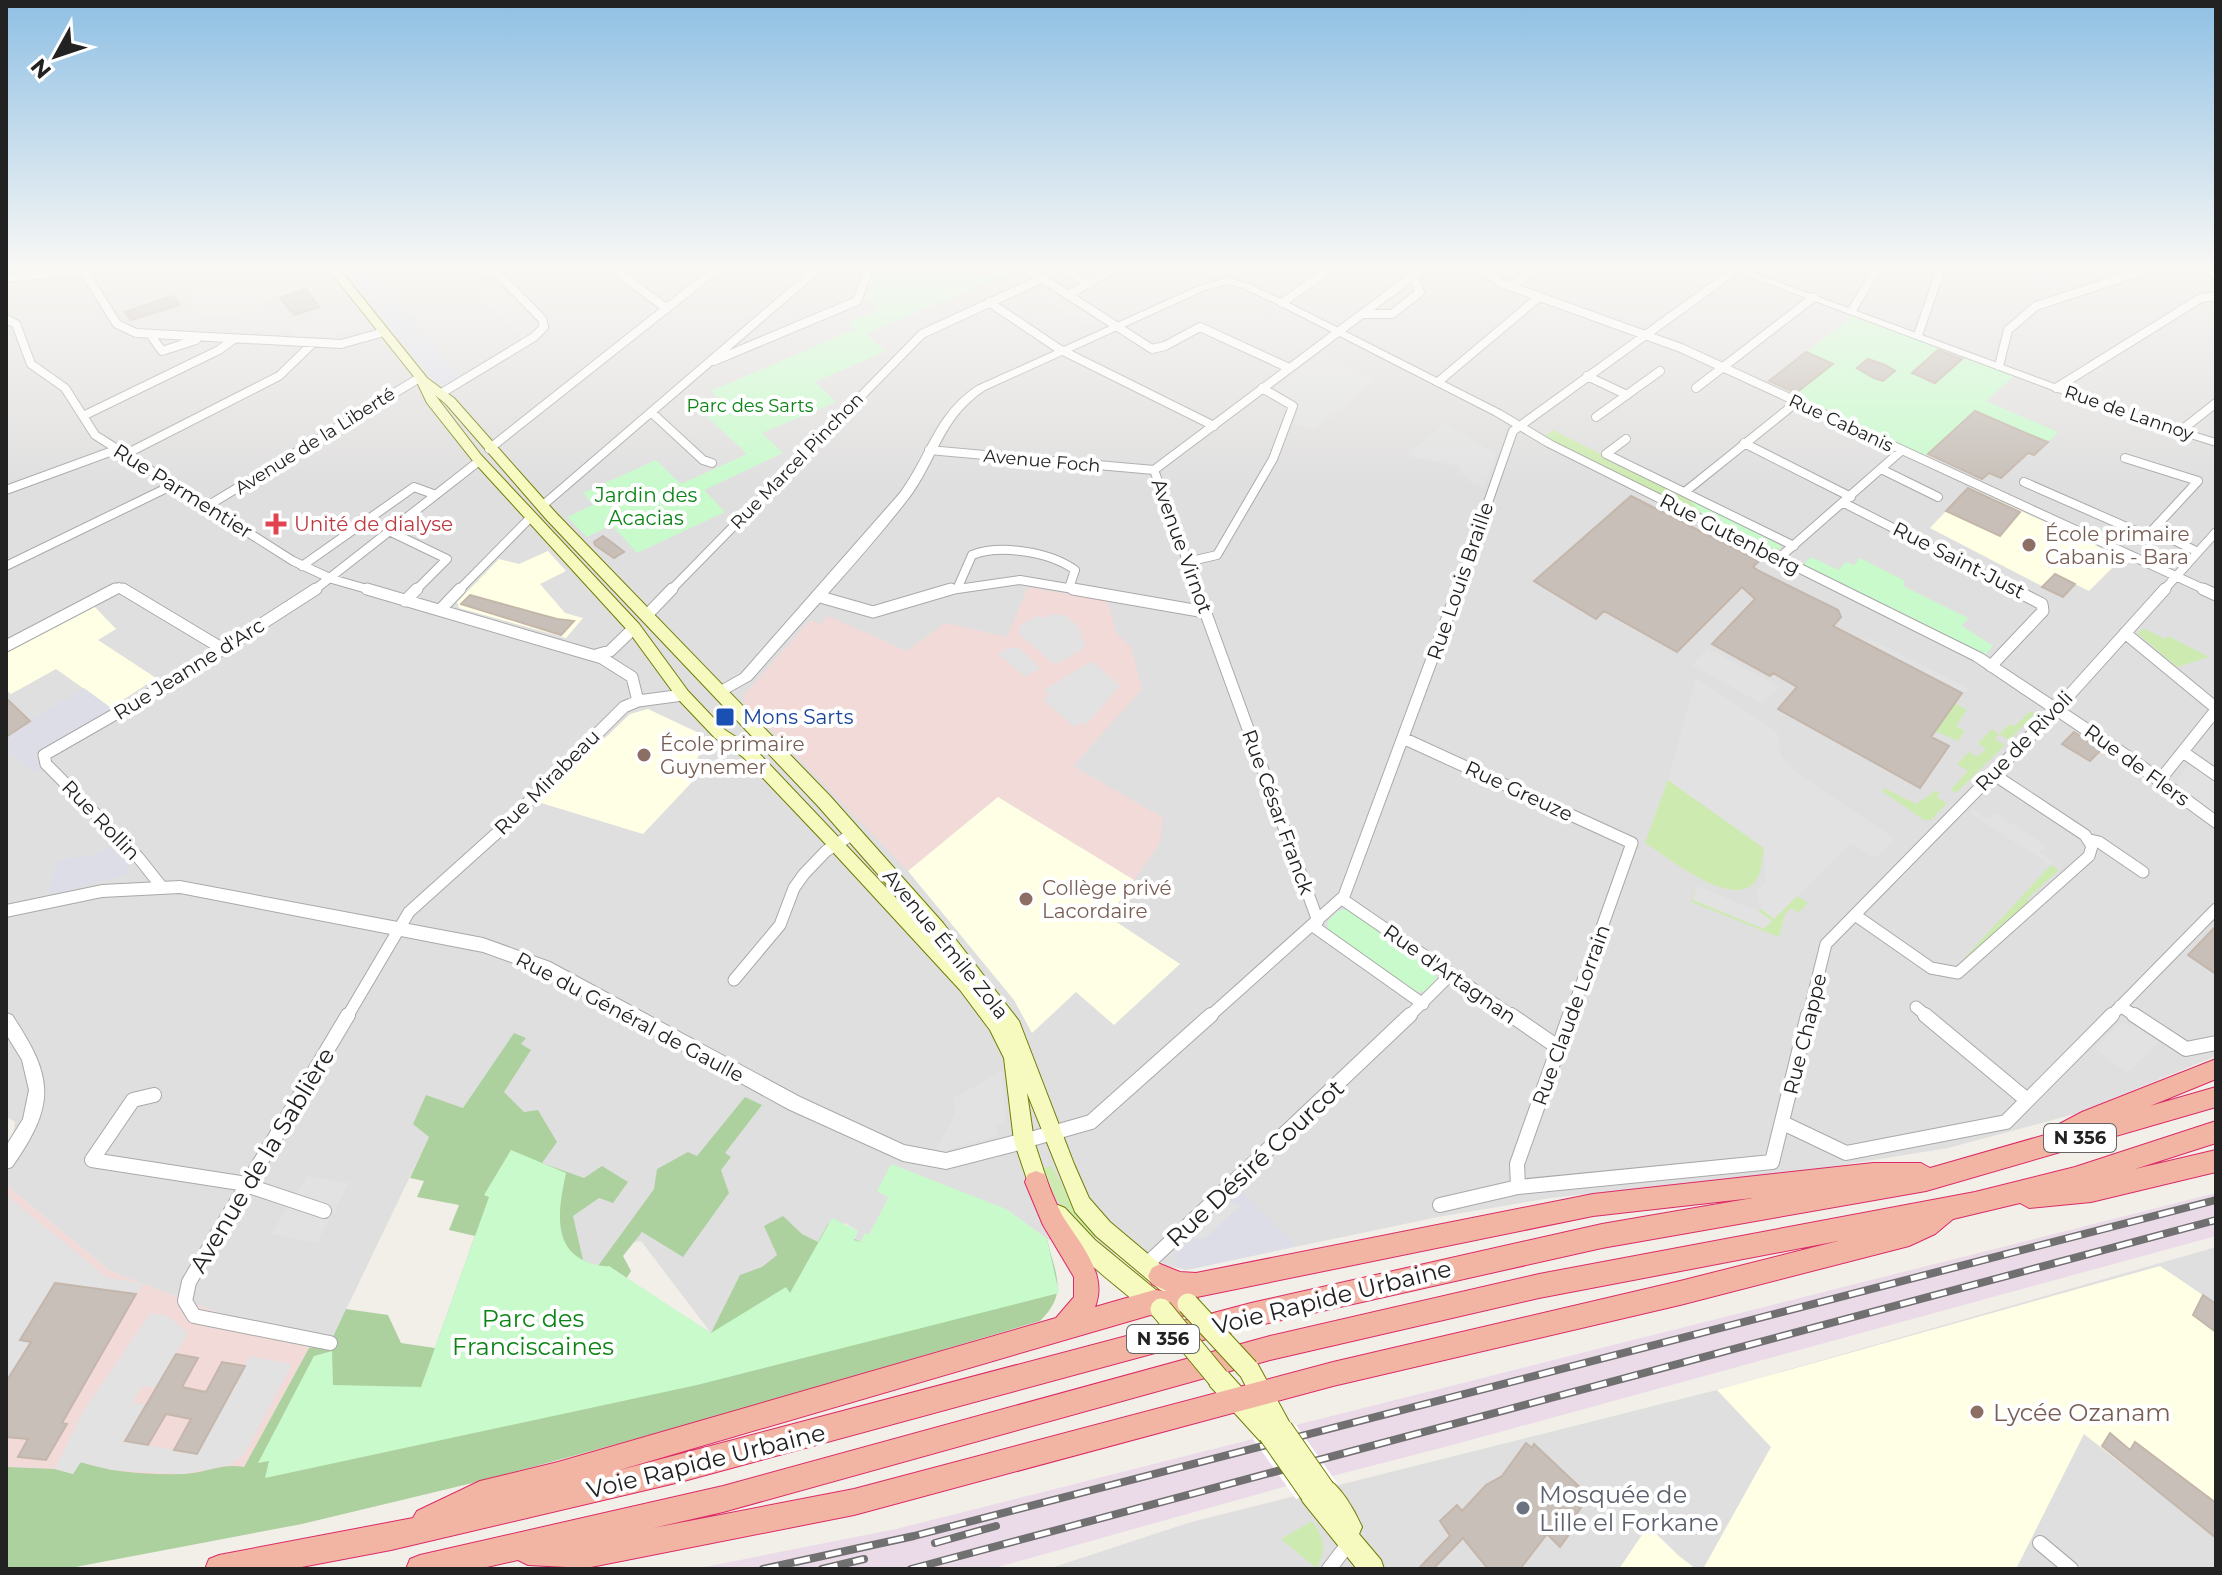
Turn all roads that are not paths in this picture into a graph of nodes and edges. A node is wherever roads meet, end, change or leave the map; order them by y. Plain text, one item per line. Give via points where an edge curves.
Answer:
1 (234, 339) edge
2 (22, 340) edge
3 (154, 340) edge
4 (197, 340) edge
5 (244, 340) edge
6 (362, 340) edge
7 (390, 340) edge
8 (530, 340) edge
9 (629, 340) edge
10 (733, 340) edge
11 (754, 340) edge
12 (765, 340) edge
13 (917, 340) edge
14 (1046, 340) edge
15 (1095, 340) edge
16 (1138, 340) edge
17 (1173, 340) edge
18 (1227, 340) edge
19 (1328, 340) edge
20 (1353, 340) edge
21 (1488, 340) edge
22 (1637, 340) edge
23 (1657, 340) edge
24 (1758, 340) edge
25 (1930, 340) edge
26 (2006, 340) edge
27 (2134, 340) edge
28 (759, 342) junction
29 (313, 343) junction
30 (1066, 353) junction
31 (706, 364) junction
32 (1999, 366) junction
33 (1722, 367) junction
34 (1289, 368) junction
35 (1660, 371) dead end
36 (1587, 376) junction
37 (421, 377) junction
38 (1438, 382) junction
39 (1262, 388) junction
40 (1696, 388) dead end
41 (2056, 388) junction
42 (440, 394) junction
43 (1627, 395) junction
44 (1797, 402) junction
45 (2216, 403) edge
46 (651, 412) junction
47 (83, 416) junction
48 (1596, 417) dead end
49 (1518, 424) junction
50 (1214, 426) junction
51 (2179, 432) junction
52 (1626, 439) dead end
53 (1744, 443) junction
54 (2216, 443) edge
55 (929, 450) junction
56 (122, 451) junction
57 (1901, 451) junction
58 (484, 457) junction
59 (2125, 458) dead end
60 (712, 463) dead end
61 (1881, 469) junction
62 (1154, 470) junction
63 (2024, 482) dead end
64 (175, 484) junction
65 (6, 490) edge
66 (1686, 491) junction
67 (436, 495) junction
68 (1938, 497) dead end
69 (1847, 500) junction
70 (209, 505) junction
71 (542, 506) junction
72 (530, 518) junction
73 (2153, 530) junction
74 (391, 532) junction
75 (2216, 532) edge
76 (1794, 546) junction
77 (2198, 552) junction
78 (1779, 558) junction
79 (1187, 562) junction
80 (6, 566) edge
81 (302, 566) junction
82 (2175, 577) junction
83 (332, 579) junction
84 (958, 587) junction
85 (1069, 588) junction
86 (2216, 595) edge
87 (817, 596) junction
88 (405, 601) junction
89 (440, 610) junction
90 (1205, 612) junction
91 (647, 615) junction
92 (634, 628) junction
93 (2125, 633) junction
94 (6, 646) edge
95 (223, 649) junction
96 (594, 655) junction
97 (1991, 666) junction
98 (721, 691) junction
99 (683, 695) junction
100 (638, 701) junction
101 (1238, 703) joint
102 (2216, 709) edge
103 (2056, 710) junction
104 (1405, 739) junction
105 (2183, 752) junction
106 (44, 755) joint
107 (1993, 774) junction
108 (2216, 775) edge
109 (2160, 780) junction
110 (2216, 823) edge
111 (854, 833) junction
112 (2090, 840) junction
113 (1632, 843) joint
114 (837, 844) junction
115 (2143, 872) dead end
116 (161, 886) junction
117 (128, 889) junction
118 (1342, 899) junction
119 (2216, 909) edge
120 (6, 911) edge
121 (1855, 915) junction
122 (6, 918) edge
123 (1316, 923) junction
124 (400, 928) junction
125 (1826, 944) joint
126 (1451, 974) junction
127 (734, 980) dead end
128 (1423, 1004) junction
129 (2120, 1006) junction
130 (1916, 1007) dead end
131 (6, 1020) edge
132 (2216, 1043) edge
133 (1559, 1048) junction
134 (2216, 1069) edge
135 (154, 1095) dead end
136 (2216, 1097) edge
137 (2027, 1100) junction
138 (1783, 1123) junction
139 (2216, 1132) edge
140 (1052, 1134) junction
141 (1024, 1141) junction
142 (2033, 1152) junction
143 (6, 1161) edge
144 (2216, 1161) edge
145 (1944, 1176) junction
146 (1036, 1182) junction
147 (246, 1185) junction
148 (1518, 1187) junction
149 (2003, 1196) junction
150 (1440, 1205) dead end
151 (1947, 1209) junction
152 (324, 1211) dead end
153 (1077, 1236) junction
154 (1153, 1270) junction
155 (1173, 1299) junction
156 (1060, 1328) junction
157 (330, 1343) dead end
158 (1252, 1397) junction
159 (391, 1537) junction
160 (1352, 1539) junction
161 (2040, 1543) dead end
162 (505, 1551) junction
163 (219, 1569) edge
164 (420, 1569) edge
165 (1329, 1569) edge
166 (1374, 1569) edge
167 (2071, 1569) edge

1 - 47 street
2 - 47 street, Rue Parmentier via 31,364 65,388
3 - 4 street via 162,351
5 - 29 street
6 - 29 street
7 - 37 main road
8 - 42 street
9 - 58 street, Rue Jeanne d'Arc
10 - 31 street
11 - 28 street
12 - 28 street
13 - 91 street, Rue Marcel Pinchon
14 - 30 street
15 - 30 street
16 - 17 street via 1155,350
18 - 34 street
19 - 34 street, Avenue Virnot
20 - 38 street, Rue Gutenberg
21 - 38 street
22 - 36 street
23 - 33 street, Rue Cabanis
24 - 33 street
25 - 32 street, Rue de Lannoy
26 - 32 street
27 - 41 street
28 - 31 street
29 - 56 street via 279,376
30 - 50 street
30 - 55 street via 966,397 948,415
31 - 46 street
32 - 41 street, Rue de Lannoy
33 - 40 street
33 - 44 street, Rue Cabanis
34 - 39 street, Avenue Virnot
35 - 43 street
36 - 43 street
36 - 49 street
37 - 42 main road
37 - 58 main road via 436,406
37 - 70 street, Avenue de la Liberté
38 - 49 street, Rue Gutenberg
39 - 50 street, Avenue Virnot
39 - 79 street via 1293,406 1277,450 1217,555
41 - 51 street, Rue de Lannoy
42 - 58 main road
43 - 48 street
44 - 53 street
44 - 57 street, Rue Cabanis
45 - 51 street
46 - 60 street
46 - 71 street
47 - 56 street, Rue Parmentier via 95,435
49 - 78 street, Rue Gutenberg
49 - 104 street, Rue Louis Braille
50 - 62 street, Avenue Virnot
51 - 54 street, Rue de Lannoy
52 - 66 street, Rue Gutenberg via 1606,454
53 - 66 street
53 - 69 street
55 - 62 street, Avenue Foch
55 - 87 street via 907,493
56 - 64 street, Rue Parmentier
56 - 65 street
57 - 61 street
57 - 82 street, Rue Cabanis
58 - 67 street, Rue Jeanne d'Arc
58 - 71 main road, Avenue Émile Zola
58 - 72 main road, Avenue Émile Zola
59 - 73 street via 2198,481
61 - 68 street
61 - 69 street
62 - 79 street, Avenue Virnot
63 - 73 street via 2147,536
64 - 70 street, Rue Parmentier
64 - 80 street
66 - 76 street, Rue Gutenberg
67 - 74 street, Rue Jeanne d'Arc
67 - 81 street via 414,487
69 - 76 street
69 - 97 street, Rue Saint-Just via 2042,604 2043,611
70 - 81 street, Rue Parmentier
71 - 72 main road
71 - 91 main road, Avenue Émile Zola
72 - 89 street
72 - 92 main road, Avenue Émile Zola
73 - 77 street
74 - 83 street, Rue Jeanne d'Arc
74 - 88 street via 447,559
75 - 77 street, Rue de Rivoli
76 - 78 street
77 - 82 street, Rue de Rivoli
78 - 97 street, Rue Gutenberg
79 - 90 street, Avenue Virnot
81 - 83 street, Rue Parmentier
82 - 86 street, Rue Cabanis
82 - 93 street, Rue de Rivoli
83 - 88 street, Rue Parmentier
83 - 95 street, Rue Jeanne d'Arc
84 - 85 street via 1011,580
84 - 85 street via 972,555 990,550 1068,564 1075,570
84 - 87 street via 873,612
85 - 90 street
87 - 98 street via 746,677
88 - 89 street, Rue Parmentier
89 - 96 street, Rue Parmentier
90 - 101 street, Avenue Virnot
91 - 92 main road
91 - 98 main road, Avenue Émile Zola
92 - 96 street via 610,651
92 - 99 main road, Avenue Émile Zola
93 - 102 street
93 - 103 street, Rue de Rivoli
94 - 95 street via 119,587
95 - 106 street, Rue Jeanne d'Arc
96 - 100 street, Rue Parmentier via 632,677
97 - 103 street, Rue Gutenberg
98 - 99 main road
98 - 111 main road, Avenue Émile Zola
99 - 100 street, Rue Mirabeau
99 - 114 main road, Avenue Émile Zola via 720,734 749,753
100 - 124 street, Rue Mirabeau via 624,707 421,900
101 - 123 street, Rue César Franck
102 - 105 street
103 - 107 street, Rue de Rivoli
103 - 109 street, Rue de Flers
104 - 113 street, Rue Greuze
104 - 118 street, Rue Louis Braille
105 - 108 street
105 - 109 street
106 - 116 street, Rue Rollin via 46,764
107 - 112 street
107 - 121 street, Rue de Rivoli
109 - 110 street, Rue de Flers
111 - 114 street
111 - 140 main road, Avenue Émile Zola via 1005,1015
112 - 115 street
112 - 121 street via 2089,856 1958,973 1931,968
113 - 133 street, Rue Claude Lorrain
114 - 127 street via 799,880 780,925
114 - 141 main road, Avenue Émile Zola via 997,1024 1013,1057
116 - 117 street, Rue du Général de Gaulle
116 - 124 street, Rue du Général de Gaulle via 208,890
117 - 120 street, Rue du Général de Gaulle
117 - 122 street, Rue du Général de Gaulle
118 - 123 street
118 - 126 street, Rue d'Artagnan
119 - 129 street
121 - 125 street, Rue de Rivoli
123 - 128 street
123 - 140 street via 1091,1122
124 - 141 street, Rue du Général de Gaulle via 495,948 536,963 794,1103 903,1153 946,1161
124 - 147 street, Avenue de la Sablière
125 - 138 street, Rue Chappe
126 - 128 street, Rue Désiré Courcot
126 - 133 street, Rue d'Artagnan
128 - 154 street, Rue Désiré Courcot
129 - 132 street via 2186,1049
129 - 137 street
130 - 137 street
131 - 143 street via 34,1061 39,1081 29,1121
133 - 148 street, Rue Claude Lorrain via 1517,1164
134 - 142 highway via 2090,1119
135 - 147 street via 133,1100 92,1160
136 - 142 highway, Voie Rapide Urbaine / N 356
137 - 138 street via 2006,1122 1846,1153
138 - 148 street, Rue Chappe via 1772,1162
139 - 149 highway, Voie Rapide Urbaine / N 356
140 - 141 street
140 - 154 main road, Avenue Émile Zola via 1087,1211
141 - 146 main road, Avenue Émile Zola
142 - 145 highway, Voie Rapide Urbaine / N 356
144 - 149 highway via 2072,1194
145 - 155 highway via 1873,1174 1593,1205
145 - 159 highway, Voie Rapide Urbaine / N 356 via 1602,1236 1440,1271 1251,1315 794,1440
146 - 153 main road, Avenue Émile Zola
146 - 156 highway via 1050,1217 1088,1279 1079,1311
147 - 152 street
147 - 157 street, Avenue de la Sablière via 189,1282 185,1301 194,1316 214,1322
148 - 150 street
149 - 151 highway, Voie Rapide Urbaine / N 356
151 - 158 highway via 1909,1234
151 - 162 highway, Voie Rapide Urbaine / N 356 via 1695,1254 1270,1348 723,1499
153 - 154 main road, Avenue Émile Zola via 1124,1263
153 - 155 main road, Avenue Émile Zola
154 - 155 highway
155 - 156 highway
155 - 158 main road, bridge via 1221,1374
155 - 158 main road, bridge via 1248,1369
156 - 159 highway via 480,1494
158 - 160 main road, bridge
158 - 162 highway via 854,1502 586,1555
159 - 163 highway, Voie Rapide Urbaine / N 356
160 - 165 street
160 - 166 main road
161 - 167 street
162 - 164 highway, Voie Rapide Urbaine / N 356

